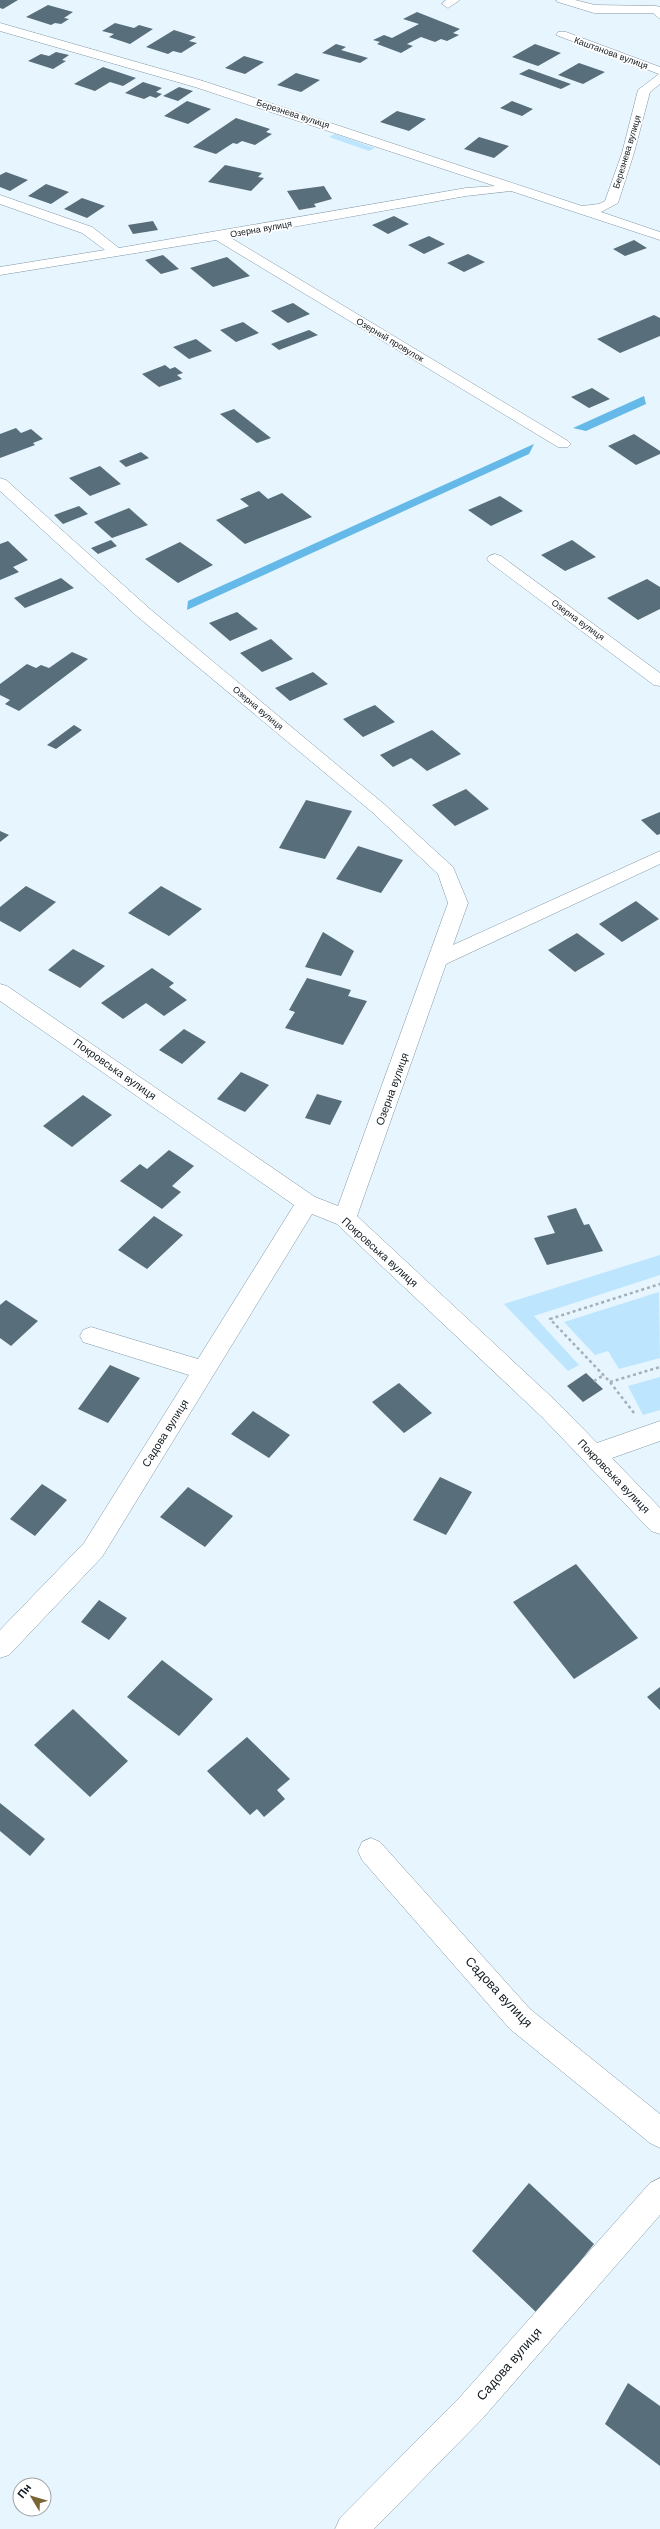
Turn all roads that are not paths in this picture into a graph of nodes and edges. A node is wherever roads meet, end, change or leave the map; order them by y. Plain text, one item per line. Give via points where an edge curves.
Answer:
1 (562, 0) edge
2 (659, 11) edge
3 (0, 27) edge
4 (562, 35) dead end
5 (660, 71) edge
6 (660, 78) edge
7 (522, 190) junction
8 (0, 199) edge
9 (582, 210) junction
10 (218, 236) junction
11 (660, 236) edge
12 (117, 253) junction
13 (0, 271) edge
14 (563, 444) dead end
15 (0, 483) edge
16 (495, 559) dead end
17 (660, 681) edge
18 (657, 862) edge
19 (438, 959) junction
20 (0, 991) edge
21 (307, 1203) junction
22 (345, 1218) junction
23 (91, 1336) dead end
24 (203, 1370) junction
25 (655, 1433) edge
26 (593, 1455) junction
27 (660, 1524) edge
28 (0, 1647) edge
29 (371, 1851) dead end
30 (660, 2133) edge
31 (660, 2194) edge
32 (351, 2529) edge

1 - 2 street via 594,9
3 - 7 street, Березнева вулиця via 199,84
4 - 5 street, Каштанова вулиця
6 - 9 street, Березнева вулиця via 644,90 628,153 611,203 602,208
7 - 9 street, Березнева вулиця
7 - 10 street, Озерна вулиця via 466,192
8 - 12 street via 87,230
9 - 11 street, Березнева вулиця
10 - 12 street, Озерна вулиця
10 - 14 street, Озерний провулок
12 - 13 street, Озерна вулиця
15 - 19 street, Озерна вулиця via 144,613 378,808 446,871 458,903
16 - 17 street, Озерна вулиця
18 - 19 street
19 - 22 street, Озерна вулиця
20 - 21 street, Покровська вулиця
21 - 22 street, Покровська вулиця
21 - 24 street, Садова вулиця
22 - 26 street, Покровська вулиця via 550,1410
23 - 24 street
24 - 28 street, Садова вулиця via 93,1550
25 - 26 street
26 - 27 street, Покровська вулиця
29 - 30 street, Садова вулиця via 520,2019
31 - 32 street, Садова вулиця via 472,2406

